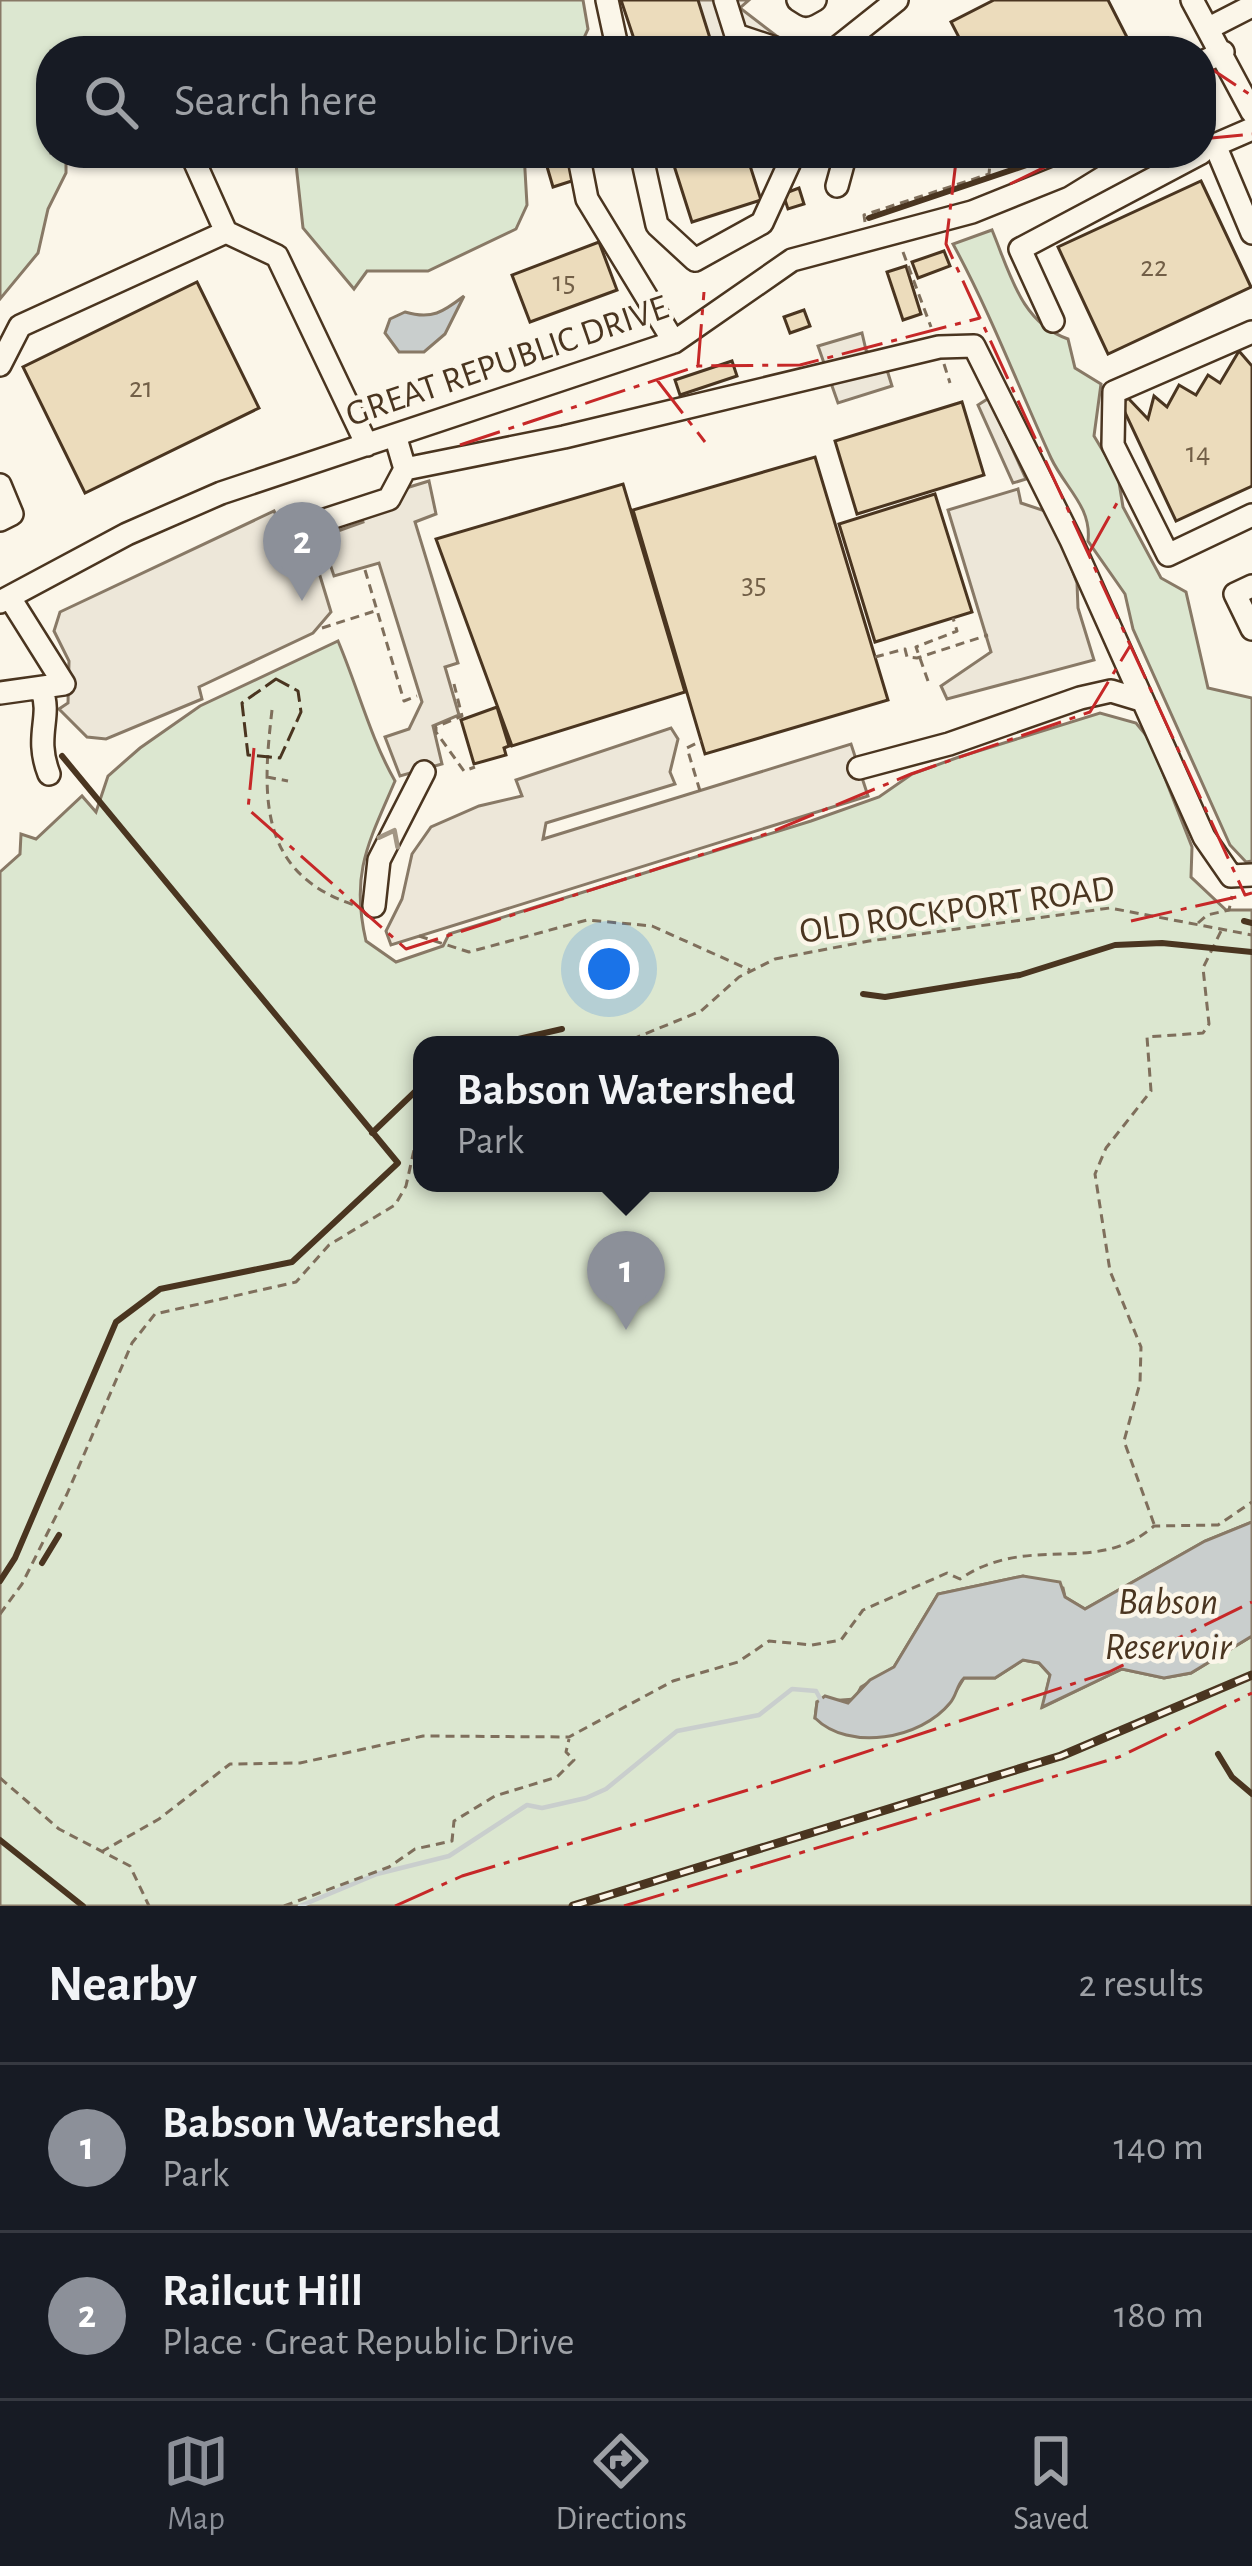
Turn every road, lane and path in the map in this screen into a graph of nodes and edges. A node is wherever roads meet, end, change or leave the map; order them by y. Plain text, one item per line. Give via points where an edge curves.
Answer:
1 (607, 0) edge
2 (725, 0) edge
3 (798, 0) edge
4 (815, 0) edge
5 (896, 0) edge
6 (1192, 0) edge
7 (1252, 6) edge
8 (1209, 28) junction
9 (615, 36) edge
10 (739, 36) edge
11 (852, 36) edge
12 (1214, 36) edge
13 (1216, 40) edge
14 (1223, 52) junction
15 (1216, 56) edge
16 (1250, 103) edge
17 (1252, 129) edge
18 (1216, 145) edge
19 (197, 168) edge
20 (581, 168) edge
21 (644, 168) edge
22 (787, 168) edge
23 (842, 168) edge
24 (990, 168) edge
25 (1072, 168) edge
26 (1172, 168) edge
27 (1216, 168) edge
28 (837, 186) dead end
29 (226, 232) junction
30 (1252, 233) edge
31 (867, 238) junction
32 (889, 253) dead end
33 (1052, 321) dead end
34 (1252, 332) edge
35 (674, 342) junction
36 (939, 347) junction
37 (0, 364) edge
38 (950, 383) dead end
39 (395, 435) junction
40 (367, 445) junction
41 (404, 469) junction
42 (0, 485) edge
43 (1252, 515) edge
44 (0, 520) edge
45 (291, 531) dead end
46 (365, 570) dead end
47 (1252, 586) edge
48 (5, 600) edge
49 (377, 611) junction
50 (953, 618) dead end
51 (322, 628) dead end
52 (1252, 629) edge
53 (988, 634) dead end
54 (875, 657) dead end
55 (917, 658) junction
56 (928, 681) dead end
57 (454, 684) dead end
58 (42, 691) junction
59 (0, 693) edge
60 (417, 696) dead end
61 (1141, 700) junction
62 (272, 710) dead end
63 (701, 740) dead end
64 (475, 767) dead end
65 (859, 768) dead end
66 (424, 772) dead end
67 (49, 775) dead end
68 (267, 777) junction
69 (288, 781) dead end
70 (700, 791) dead end
71 (1242, 875) edge
72 (374, 906) joint
73 (1197, 925) junction
74 (1222, 929) junction
75 (1252, 935) edge
76 (419, 936) dead end
77 (751, 971) junction
78 (640, 1036) edge
79 (413, 1154) edge
80 (1252, 1502) edge
81 (1154, 1526) junction
82 (0, 1614) edge
83 (569, 1737) junction
84 (0, 1778) edge
85 (101, 1852) junction
86 (149, 1906) edge
87 (284, 1906) edge

1 - 9 street
2 - 10 street
3 - 4 street
5 - 11 street
6 - 8 street
7 - 8 street
8 - 12 street
13 - 14 street
14 - 15 street
14 - 16 street
17 - 18 street
19 - 29 street
20 - 35 street via 587,200
21 - 22 street via 657,225 695,260 762,223
23 - 28 street
24 - 31 path via 864,214
25 - 31 street, GREAT REPUBLIC DRIVE via 972,212
26 - 33 street via 1020,249
27 - 30 street
29 - 37 street via 20,326
29 - 40 street via 277,256
31 - 35 street, GREAT REPUBLIC DRIVE via 792,260
32 - 36 path via 904,251
34 - 43 street via 1114,392 1113,445 1168,555
35 - 39 street, GREAT REPUBLIC DRIVE
36 - 38 path
36 - 41 street
36 - 61 street via 974,346 996,383
39 - 40 street, GREAT REPUBLIC DRIVE
39 - 41 street
40 - 48 street, GREAT REPUBLIC DRIVE via 183,510
41 - 45 street via 389,499
42 - 44 street via 12,514
46 - 49 path
47 - 52 street via 1235,594
48 - 58 street via 64,684
49 - 51 path
49 - 60 path via 404,701
50 - 55 path via 957,631 916,647
53 - 55 path
54 - 55 path via 905,649
55 - 56 path
57 - 64 path via 462,716 436,732 464,771
58 - 59 street
58 - 67 street via 38,747
61 - 65 street via 1111,691 1080,698
61 - 71 street via 1204,837
62 - 68 path
63 - 70 path via 687,748
72 -> 66 street via 379,860
68 - 69 path
68 - 72 path via 282,854 321,890
71 - 73 path via 1229,910
73 - 74 path, OLD ROCKPORT ROAD
73 - 77 path, OLD ROCKPORT ROAD via 1110,908 868,941
74 - 75 path, OLD ROCKPORT ROAD
74 - 81 path via 1204,968 1209,1024 1186,1038 1147,1036 1151,1091 1095,1174 1111,1271 1141,1347 1124,1441
76 - 77 path via 470,952 587,920 652,926
77 - 78 path, OLD ROCKPORT ROAD via 701,1011
79 - 82 path via 394,1205 329,1245 296,1282 155,1314 132,1343 67,1494
80 - 81 path via 1218,1526
81 - 83 path via 1104,1555 1018,1555 960,1580 946,1573 863,1610 841,1640 769,1641
83 - 85 path via 423,1736 300,1763 230,1764
83 - 87 path via 566,1752 574,1760 557,1777 495,1796 454,1821 452,1841 442,1847 415,1849 389,1867
84 - 85 path via 59,1829
85 - 86 path via 130,1866

